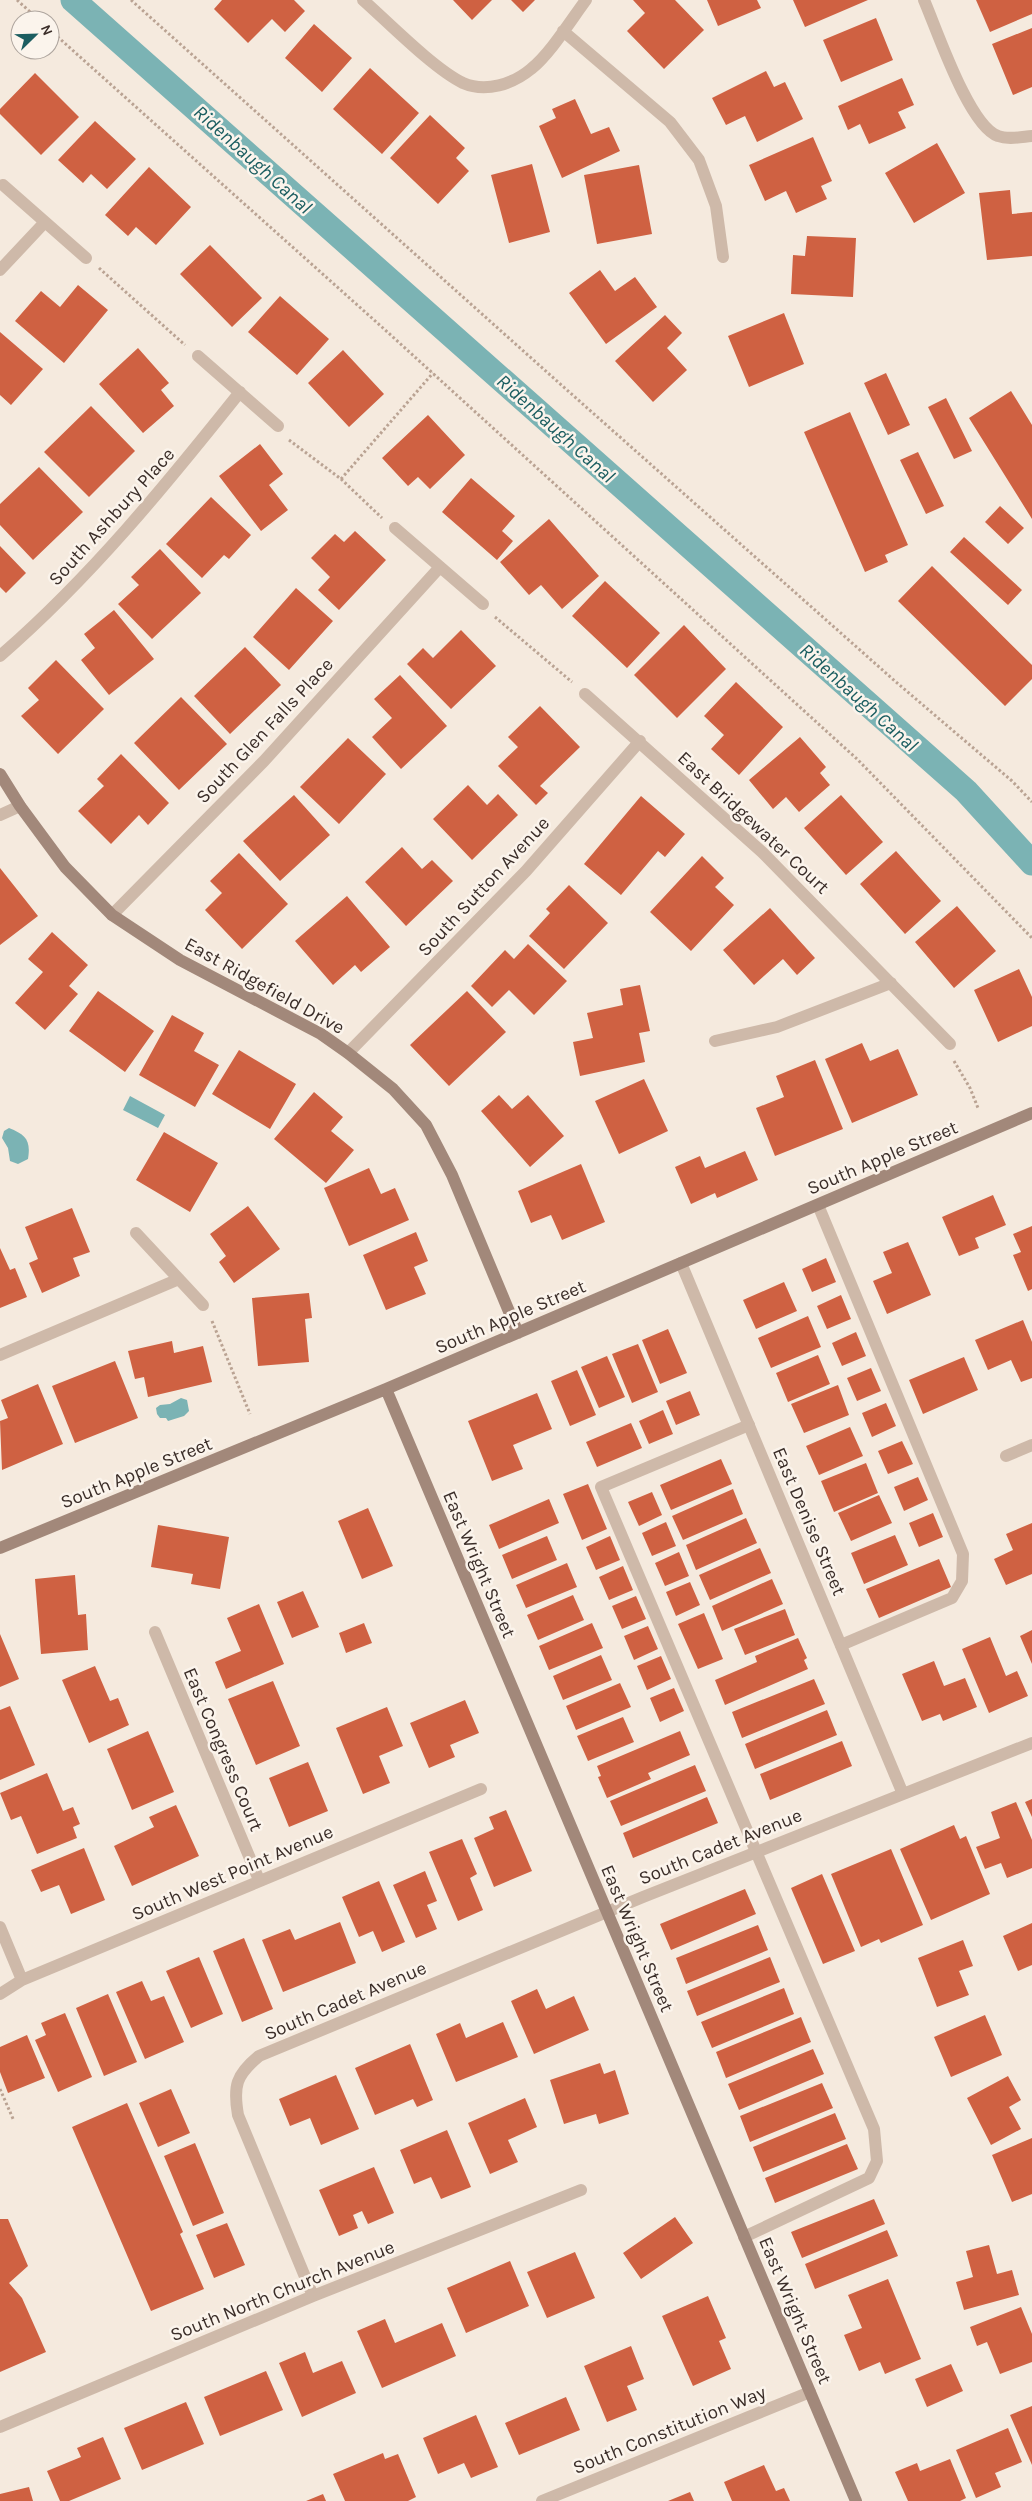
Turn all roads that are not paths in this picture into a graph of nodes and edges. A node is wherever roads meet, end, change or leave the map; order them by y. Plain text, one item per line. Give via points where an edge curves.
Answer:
1 (363, 0) edge
2 (586, 0) edge
3 (924, 0) edge
4 (563, 31) junction
5 (1032, 136) edge
6 (3, 185) dead end
7 (45, 222) junction
8 (723, 257) dead end
9 (89, 260) road end
10 (0, 270) edge
11 (198, 356) dead end
12 (240, 392) junction
13 (278, 426) dead end
14 (396, 528) dead end
15 (440, 567) junction
16 (486, 608) road end
17 (0, 656) edge
18 (582, 691) road end
19 (640, 741) junction
20 (0, 774) edge
21 (20, 806) junction
22 (0, 815) edge
23 (112, 915) junction
24 (890, 983) junction
25 (715, 1042) dead end
26 (950, 1049) road end
27 (348, 1052) junction
28 (1032, 1113) edge
29 (818, 1205) junction
30 (136, 1233) dead end
31 (681, 1263) junction
32 (179, 1279) junction
33 (203, 1305) road end
34 (518, 1333) junction
35 (0, 1355) edge
36 (386, 1389) junction
37 (749, 1425) junction
38 (1032, 1445) edge
39 (1006, 1456) dead end
40 (0, 1548) edge
41 (155, 1632) dead end
42 (841, 1645) junction
43 (1032, 1743) edge
44 (481, 1789) dead end
45 (903, 1794) junction
46 (756, 1852) junction
47 (259, 1880) junction
48 (607, 1912) junction
49 (0, 1927) edge
50 (22, 1980) junction
51 (0, 1994) edge
52 (581, 2190) dead end
53 (744, 2237) junction
54 (312, 2296) junction
55 (810, 2392) junction
56 (0, 2427) edge
57 (558, 2498) edge
58 (542, 2501) edge
59 (856, 2501) edge

1 - 4 street via 464,83 495,87 515,80 533,68
2 - 4 street
3 - 5 street via 971,109 983,126 998,136
4 - 8 street via 670,122 699,160 716,206
6 - 7 street
7 - 9 street
7 - 10 street
11 - 12 street
12 - 13 street
12 - 17 street, South Ashbury Place via 160,493 48,615
14 - 15 street
15 - 16 street
15 - 23 street, South Glen Falls Place via 264,761
18 - 19 street, East Bridgewater Court
19 - 24 street, East Bridgewater Court via 762,852
19 - 27 street, South Sutton Avenue via 526,871
20 - 21 street, East Ridgefield Drive
21 - 22 street
21 - 23 street, East Ridgefield Drive via 65,867
23 - 27 street, East Ridgefield Drive via 180,960 321,1034
24 - 25 street via 777,1027
24 - 26 street, East Bridgewater Court
27 - 34 street, East Ridgefield Drive via 393,1089 426,1125 452,1175
28 - 29 street, South Apple Street
29 - 31 street, South Apple Street
29 - 42 street via 963,1554 962,1581 952,1598
30 - 32 street
31 - 34 street, South Apple Street
31 - 37 street, East Denise Street
32 - 33 street
32 - 35 street
34 - 36 street, South Apple Street
36 - 40 street, South Apple Street
36 - 48 street, East Wright Street
37 - 42 street, East Denise Street
37 - 46 street via 600,1487
38 - 39 street
41 - 47 street, East Congress Court
42 - 45 street, East Denise Street
43 - 45 street, South Cadet Avenue
44 - 47 street, South West Point Avenue
45 - 46 street, South Cadet Avenue
46 - 48 street, South Cadet Avenue
46 - 53 street via 874,2129 877,2161 868,2178
47 - 50 street, South West Point Avenue
48 - 53 street, East Wright Street
48 - 54 street, South Cadet Avenue via 259,2056 246,2066 238,2079 235,2097 238,2115
49 - 50 street
50 - 51 street, South West Point Avenue
52 - 54 street, South North Church Avenue
53 - 55 street, East Wright Street
54 - 56 street, South North Church Avenue
55 - 57 street, South Constitution Way
55 - 59 street, East Wright Street
57 - 58 street, South Constitution Way

